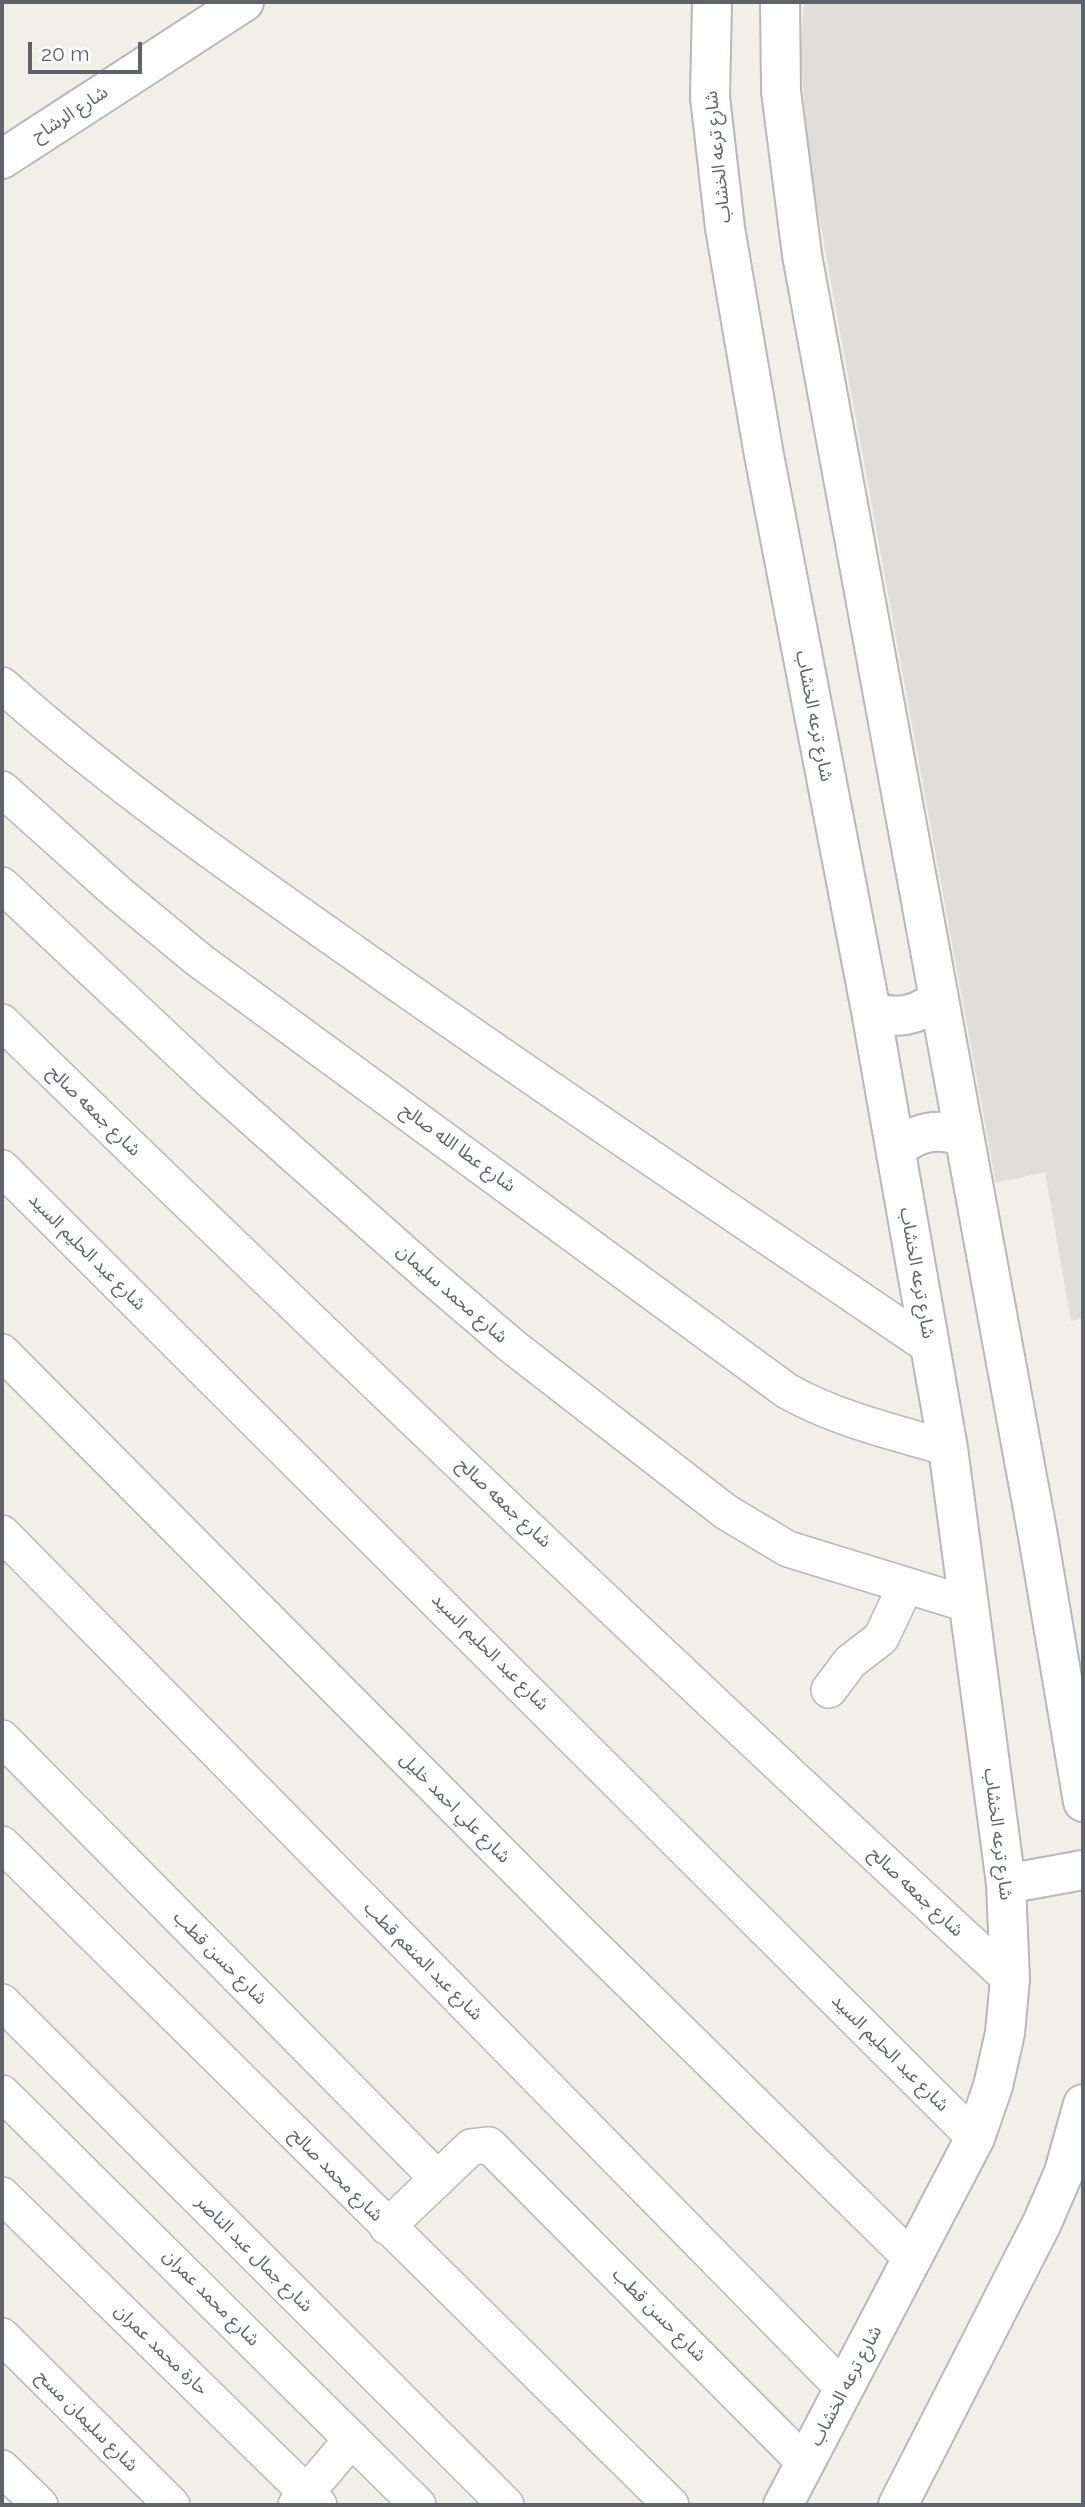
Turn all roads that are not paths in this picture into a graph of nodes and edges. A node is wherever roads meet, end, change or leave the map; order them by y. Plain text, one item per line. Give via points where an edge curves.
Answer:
1 (244, 2) edge
2 (712, 2) edge
3 (779, 2) edge
4 (2, 159) edge
5 (2, 685) edge
6 (2, 789) edge
7 (2, 885) edge
8 (939, 999) junction
9 (871, 1011) junction
10 (2, 1022) edge
11 (964, 1137) junction
12 (896, 1150) junction
13 (2, 1168) edge
14 (930, 1347) junction
15 (2, 1352) edge
16 (948, 1448) junction
17 (2, 1533) edge
18 (905, 1585) junction
19 (967, 1604) junction
20 (829, 1690) dead end
21 (2, 1738) edge
22 (1083, 1802) edge
23 (2, 1844) edge
24 (1083, 1870) edge
25 (1006, 1884) junction
26 (1010, 1979) junction
27 (2, 2002) edge
28 (2, 2093) edge
29 (1083, 2104) edge
30 (975, 2138) junction
31 (438, 2179) junction
32 (2, 2195) edge
33 (387, 2227) junction
34 (913, 2260) junction
35 (2, 2336) edge
36 (845, 2389) junction
37 (352, 2439) junction
38 (805, 2463) junction
39 (2, 2468) edge
40 (307, 2501) edge
41 (40, 2505) edge
42 (172, 2505) edge
43 (418, 2505) edge
44 (506, 2505) edge
45 (671, 2505) edge
46 (783, 2505) edge
47 (898, 2505) edge

1 - 4 street, شارع الرشاح
2 - 9 street, شارع ترعه الخشاب via 710,97 725,228
3 - 8 street via 781,91 802,255
5 - 14 street via 110,776 218,857
6 - 16 street, شارع عطا الله صالح via 199,960 787,1391 817,1408
7 - 18 street, شارع محمد سليمان via 310,1170 512,1346 597,1413 726,1512 788,1549
8 - 9 street via 914,1014 892,1016
8 - 11 street
9 - 12 street, شارع ترعه الخشاب
10 - 26 street, شارع جمعه صالح via 288,1301
11 - 12 street via 936,1130 920,1133
11 - 22 street
12 - 14 street, شارع ترعه الخشاب
13 - 30 street, شارع عبد الحليم السيد
14 - 16 street, شارع ترعه الخشاب
15 - 34 street, شارع علي احمد خليل
16 - 19 street, شارع ترعه الخشاب
17 - 36 street, شارع عبد المنعم قطب
18 - 19 street, شارع محمد سليمان
18 - 20 street via 881,1639 850,1662
19 - 25 street, شارع ترعه الخشاب
21 - 31 street, شارع حسن قطب
23 - 33 street, شارع محمد صالح
24 - 25 street
25 - 26 street, شارع ترعه الخشاب
26 - 30 street, شارع ترعه الخشاب via 1002,2046
27 - 44 street, شارع جمال عبد الناصر
28 - 37 street, شارع محمد عمران
29 - 47 street via 1064,2172 1042,2223
30 - 34 street, شارع ترعه الخشاب
31 - 33 street
31 - 38 street, شارع حسن قطب via 471,2147 493,2148
32 - 40 street, حارة محمد عمران
33 - 45 street, شارع محمد صالح
34 - 36 street, شارع ترعه الخشاب
35 - 42 street, شارع سليمان مسح
36 - 38 street, شارع ترعه الخشاب
37 - 40 street
37 - 43 street, شارع محمد عمران
38 - 46 street, شارع ترعه الخشاب
39 - 41 street

